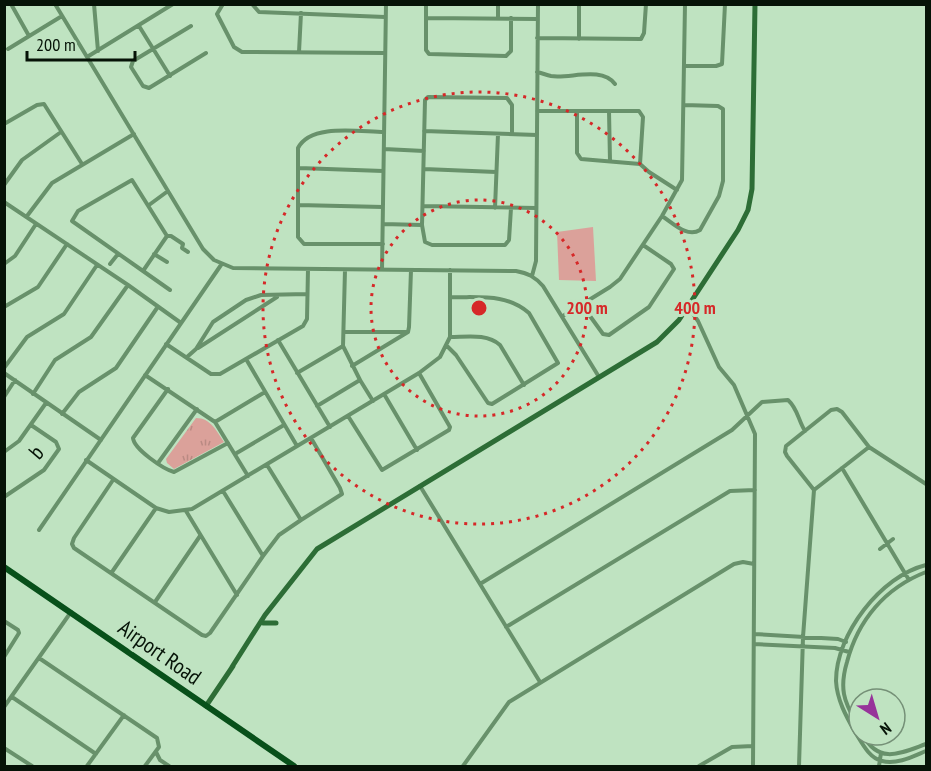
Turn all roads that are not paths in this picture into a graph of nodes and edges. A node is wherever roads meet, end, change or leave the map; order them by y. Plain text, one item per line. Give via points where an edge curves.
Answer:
1 (11, 4) edge
2 (55, 4) edge
3 (94, 4) edge
4 (173, 4) edge
5 (222, 4) edge
6 (252, 4) edge
7 (386, 4) edge
8 (426, 4) edge
9 (498, 4) edge
10 (538, 4) edge
11 (579, 4) edge
12 (646, 4) edge
13 (685, 4) edge
14 (725, 4) edge
15 (755, 4) edge
16 (301, 13) junction
17 (62, 16) junction
18 (386, 16) junction
19 (426, 18) junction
20 (498, 18) junction
21 (511, 18) junction
22 (538, 19) junction
23 (139, 26) junction
24 (191, 26) dead end
25 (29, 36) junction
26 (537, 38) junction
27 (579, 39) junction
28 (152, 48) junction
29 (8, 49) dead end
30 (98, 51) junction
31 (206, 52) dead end
32 (299, 52) junction
33 (385, 52) junction
34 (87, 57) junction
35 (684, 66) junction
36 (537, 72) junction
37 (170, 76) junction
38 (615, 84) dead end
39 (684, 105) junction
40 (537, 111) junction
41 (577, 111) junction
42 (609, 111) junction
43 (4, 124) edge
44 (424, 131) junction
45 (61, 132) junction
46 (384, 132) junction
47 (134, 134) junction
48 (498, 134) junction
49 (512, 134) junction
50 (537, 135) junction
51 (384, 149) junction
52 (424, 151) junction
53 (610, 161) junction
54 (82, 164) junction
55 (640, 164) junction
56 (299, 168) junction
57 (424, 169) junction
58 (383, 171) junction
59 (496, 172) junction
60 (4, 185) edge
61 (677, 190) junction
62 (168, 191) junction
63 (5, 203) edge
64 (148, 205) junction
65 (298, 205) junction
66 (423, 206) junction
67 (383, 207) junction
68 (495, 208) junction
69 (511, 208) junction
70 (536, 208) junction
71 (27, 216) junction
72 (662, 216) junction
73 (36, 224) junction
74 (383, 224) junction
75 (422, 225) junction
76 (166, 236) junction
77 (67, 244) junction
78 (383, 244) junction
79 (643, 245) junction
80 (188, 252) dead end
81 (118, 254) junction
82 (154, 254) junction
83 (167, 262) dead end
84 (4, 264) edge
85 (110, 264) dead end
86 (98, 265) junction
87 (221, 265) junction
88 (308, 269) junction
89 (345, 270) junction
90 (382, 270) junction
91 (411, 270) junction
92 (450, 270) junction
93 (143, 271) junction
94 (532, 276) junction
95 (128, 285) junction
96 (170, 290) dead end
97 (307, 294) junction
98 (278, 296) junction
99 (450, 297) junction
100 (582, 305) junction
101 (4, 307) edge
102 (688, 307) junction
103 (157, 308) junction
104 (563, 316) junction
105 (181, 323) junction
106 (344, 332) junction
107 (408, 332) junction
108 (450, 337) junction
109 (278, 340) junction
110 (166, 344) junction
111 (446, 345) junction
112 (343, 346) junction
113 (196, 349) junction
114 (187, 357) junction
115 (246, 359) junction
116 (352, 366) junction
117 (4, 368) edge
118 (4, 373) edge
119 (297, 373) junction
120 (419, 373) junction
121 (145, 375) junction
122 (598, 377) junction
123 (15, 380) junction
124 (360, 380) junction
125 (524, 385) junction
126 (168, 389) junction
127 (264, 392) junction
128 (33, 394) junction
129 (384, 394) junction
130 (4, 397) edge
131 (373, 401) junction
132 (46, 403) junction
133 (317, 406) junction
134 (197, 409) junction
135 (62, 414) junction
136 (348, 416) junction
137 (748, 417) junction
138 (215, 422) junction
139 (32, 425) junction
140 (284, 425) junction
141 (330, 427) junction
142 (805, 431) junction
143 (311, 438) junction
144 (101, 440) junction
145 (228, 443) junction
146 (297, 446) junction
147 (869, 447) junction
148 (417, 450) junction
149 (4, 452) edge
150 (235, 454) junction
151 (86, 460) junction
152 (158, 464) junction
153 (267, 465) junction
154 (842, 468) junction
155 (248, 476) junction
156 (113, 480) junction
157 (927, 484) edge
158 (420, 486) junction
159 (755, 490) junction
160 (814, 490) junction
161 (223, 491) junction
162 (4, 497) edge
163 (156, 508) junction
164 (186, 511) junction
165 (301, 520) junction
166 (39, 530) dead end
167 (200, 536) junction
168 (893, 539) dead end
169 (886, 544) junction
170 (880, 549) dead end
171 (263, 556) junction
172 (754, 564) junction
173 (927, 565) edge
174 (4, 567) edge
175 (112, 572) junction
176 (927, 572) edge
177 (905, 573) junction
178 (909, 580) junction
179 (480, 584) junction
180 (285, 590) junction
181 (237, 595) junction
182 (155, 602) junction
183 (71, 612) junction
184 (271, 612) junction
185 (4, 621) edge
186 (263, 623) junction
187 (506, 627) junction
188 (754, 634) junction
189 (803, 637) junction
190 (846, 642) junction
191 (754, 644) junction
192 (852, 644) junction
193 (803, 646) junction
194 (843, 650) junction
195 (849, 652) junction
196 (4, 657) edge
197 (39, 657) junction
198 (232, 667) junction
199 (540, 682) junction
200 (12, 697) junction
201 (206, 706) junction
202 (847, 706) edge
203 (4, 708) edge
204 (124, 715) junction
205 (927, 744) edge
206 (753, 746) junction
207 (871, 747) edge
208 (4, 748) edge
209 (927, 751) edge
210 (156, 752) junction
211 (881, 753) junction
212 (96, 754) junction
213 (881, 761) junction
214 (32, 766) edge
215 (87, 766) edge
216 (145, 766) edge
217 (169, 766) edge
218 (294, 766) edge
219 (463, 766) edge
220 (699, 766) edge
221 (753, 766) edge
222 (799, 766) edge
223 (879, 766) edge

1 - 25 street
2 - 17 street
3 - 30 street
4 - 23 street
5 - 32 street via 217,14 239,51
6 - 16 street via 259,12
7 - 18 street
8 - 19 street
9 - 20 street
10 - 22 street
11 - 27 street
12 - 27 street via 645,33 641,39
13 - 35 street
14 - 35 street via 722,64
15 - 102 main road via 751,199 738,230
16 - 18 street
16 - 32 street
17 - 25 street
17 - 34 street
18 - 33 street
19 - 20 street
19 - 21 street via 428,54 506,56 512,51
20 - 21 street
21 - 22 street
22 - 26 street
23 - 28 street
23 - 30 street
24 - 28 street
25 - 29 street
26 - 27 street
26 - 36 street
28 - 37 street
28 - 37 street via 133,61 131,67 145,88
30 - 34 street
31 - 37 street
32 - 33 street
33 - 46 street
34 - 47 street
35 - 39 street
36 - 38 street via 551,76 600,75
36 - 40 street
39 - 61 street via 683,174
39 - 72 street via 718,106 723,110 723,181 719,196 696,233 690,234
40 - 41 street
40 - 50 street
41 - 42 street
41 - 53 street via 578,156 583,160
42 - 53 street
42 - 55 street via 641,112
43 - 45 street via 42,104
44 - 48 street
44 - 49 street via 424,103 428,97 507,98 512,105
44 - 52 street
45 - 54 street
45 - 60 street via 22,160
46 - 51 street
46 - 56 street via 317,132 299,146
47 - 54 street
47 - 62 street
48 - 49 street
48 - 59 street
49 - 50 street
50 - 70 street
51 - 52 street
51 - 58 street
52 - 57 street
53 - 55 street
54 - 71 street via 48,187
55 - 61 street
56 - 58 street
56 - 65 street
57 - 59 street
57 - 66 street
58 - 67 street
59 - 68 street
61 - 72 street
62 - 64 street
62 - 87 street via 203,249
63 - 71 street
64 - 76 street
64 - 81 street via 132,180 77,212 73,222
65 - 67 street
65 - 78 street via 298,237 304,244
66 - 68 street
66 - 75 street
67 - 74 street
68 - 69 street
69 - 70 street
69 - 75 street via 509,240 505,245 427,244
70 - 94 street via 536,261
71 - 73 street
72 - 79 street
73 - 77 street
73 - 84 street via 15,256
74 - 75 street
74 - 78 street
76 - 80 street via 183,244
76 - 82 street
77 - 86 street
77 - 101 street via 38,287
78 - 90 street
79 - 100 street via 616,283
79 - 100 street via 674,269 649,308 609,335 603,333
81 - 85 street
81 - 93 street
82 - 83 street
82 - 93 street
86 - 95 street
86 - 117 street via 64,315 27,337
87 - 88 street
87 - 105 street
88 - 89 street
88 - 97 street
89 - 90 street
89 - 106 street
90 - 91 street
91 - 92 street
91 - 107 street
92 - 94 street
92 - 99 street
93 - 96 street
94 - 104 street
95 - 103 street
95 - 128 street via 91,338 55,360
97 - 98 street
97 - 109 street via 306,323
98 - 113 street
98 - 113 street via 254,296 218,318
99 - 108 street
99 - 125 street via 505,298 529,313 558,363
100 - 104 street
102 - 122 main road via 657,342
102 - 137 street via 719,367 734,384
103 - 105 street
103 - 135 street via 116,368 79,392
104 - 122 street
105 - 110 street
106 - 107 street
106 - 112 street
107 - 116 street
108 - 111 street
108 - 125 street via 495,340
109 - 115 street
109 - 119 street
110 - 114 street
110 - 121 street
111 - 120 street via 440,357
111 - 125 street via 488,404
112 - 116 street
112 - 119 street
113 - 114 street
114 - 115 street via 215,375
115 - 127 street
116 - 124 street
118 - 123 street
119 - 133 street
120 - 129 street
120 - 148 street via 450,427
121 - 126 street
121 - 144 street
122 - 158 main road
123 - 128 street
123 - 130 street
124 - 131 street
124 - 133 street
126 - 134 street
126 - 152 street via 133,438 136,447
127 - 138 street
127 - 140 street
128 - 132 street
129 - 131 street
129 - 148 street
131 - 136 street
132 - 135 street
132 - 139 street
133 - 141 street
134 - 138 street
134 - 152 street
135 - 144 street
136 - 141 street
136 - 148 street via 382,470
137 - 142 street via 762,402 786,399 797,410
137 - 159 street via 755,434
137 - 179 street
138 - 145 street
139 - 149 street
139 - 162 street, b via 56,441 59,449 44,470
140 - 146 street
140 - 150 street
141 - 143 street
142 - 147 street via 837,409
142 - 160 street via 786,446 785,452
143 - 146 street
143 - 165 street via 342,494
144 - 151 street
145 - 150 street
145 - 152 street via 179,471
146 - 153 street
147 - 154 street
147 - 157 street
150 - 155 street
151 - 156 street
151 - 166 street
153 - 155 street
153 - 165 street
154 - 160 street
154 - 169 street
155 - 161 street
156 - 163 street
156 - 175 street via 72,541 74,548
158 - 179 street
158 - 180 main road via 317,549
159 - 172 street
159 - 187 street via 730,491
160 - 189 street
161 - 164 street
161 - 171 street
163 - 164 street
163 - 175 street
164 - 167 street
165 - 171 street via 279,535
167 - 181 street
167 - 182 street
168 - 169 street
169 - 170 street
169 - 177 street
171 - 181 street
172 - 188 street
172 - 199 street via 734,564
173 - 177 street
174 - 183 main road, Airport Road
175 - 182 street
176 - 178 street
177 - 178 street
177 - 190 street via 872,600
178 - 192 street via 872,610
179 - 187 street
180 - 184 main road
180 - 198 main road via 264,615
181 - 182 street via 206,636
183 - 197 street
183 - 201 main road, Airport Road
184 - 186 main road
184 - 186 main road via 275,622
185 - 196 street via 19,633
186 - 198 main road
187 - 199 street
188 - 189 street
188 - 191 street
189 - 190 street
189 - 193 street
190 - 192 street
190 - 194 street
191 - 193 street
191 - 206 street
192 - 195 street
193 - 194 street
193 - 222 street
194 - 195 street
194 - 213 street via 836,678 841,704 864,747
195 - 202 street via 843,690
197 - 200 street
197 - 204 street
198 - 201 main road
199 - 219 street via 506,704
200 - 203 street
200 - 212 street
201 - 218 main road, Airport Road
204 - 210 street via 159,740
204 - 212 street
205 - 211 street via 896,754
206 - 220 street via 729,748
206 - 221 street
207 - 211 street
208 - 214 street
209 - 213 street via 897,761
210 - 216 street
210 - 217 street
211 - 213 street
212 - 215 street
213 - 223 street

